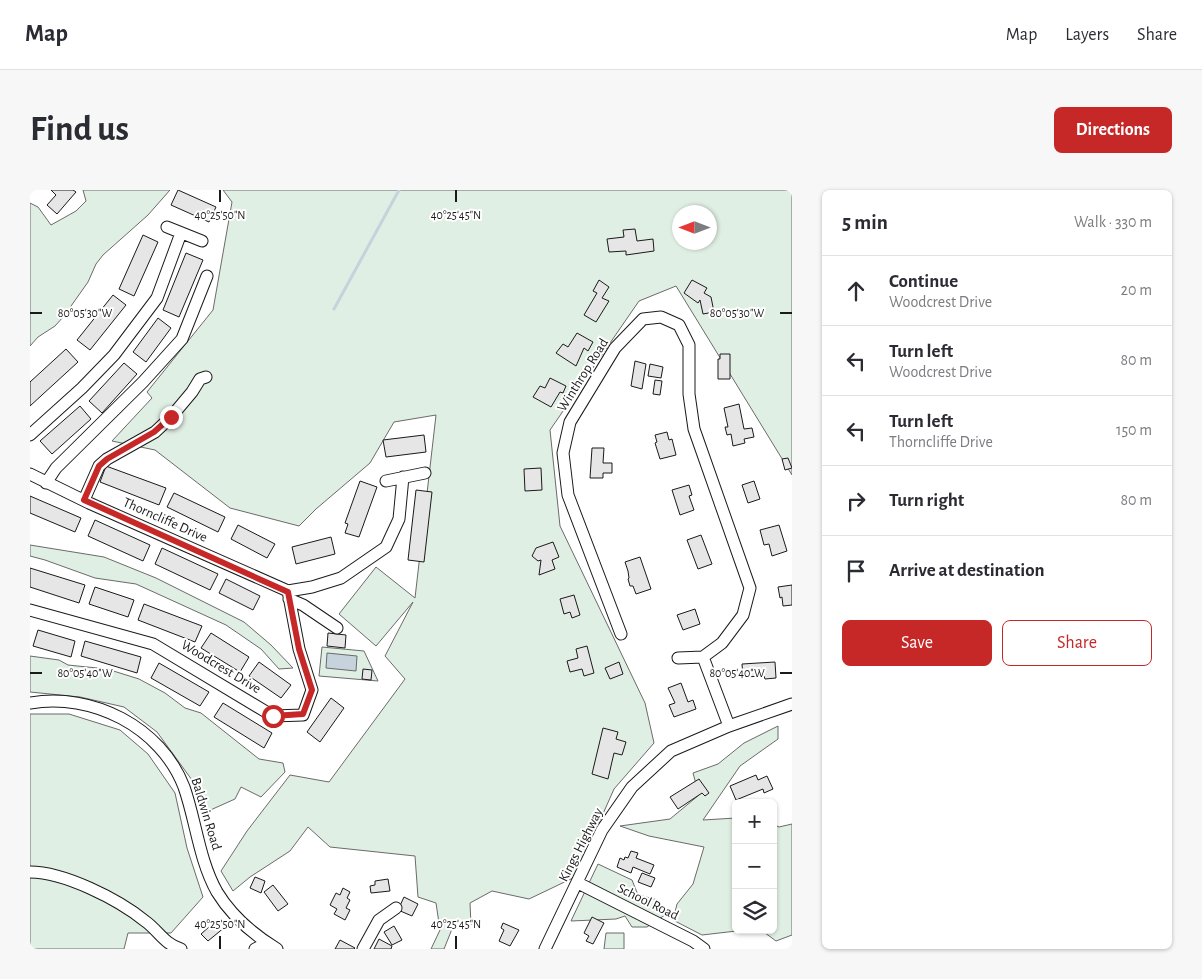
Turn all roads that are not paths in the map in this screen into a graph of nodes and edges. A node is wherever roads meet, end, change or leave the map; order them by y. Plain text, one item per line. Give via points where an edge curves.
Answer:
1 (167, 227) dead end
2 (181, 233) junction
3 (202, 241) dead end
4 (207, 276) dead end
5 (206, 376) dead end
6 (30, 435) edge
7 (425, 473) dead end
8 (30, 474) edge
9 (402, 477) junction
10 (386, 481) dead end
11 (46, 483) junction
12 (84, 500) junction
13 (289, 595) junction
14 (30, 610) edge
15 (337, 628) dead end
16 (621, 634) dead end
17 (704, 657) junction
18 (678, 658) dead end
19 (30, 703) edge
20 (792, 704) edge
21 (729, 726) junction
22 (30, 872) edge
23 (578, 883) junction
24 (396, 908) dead end
25 (272, 946) edge
26 (181, 949) edge
27 (255, 949) edge
28 (363, 949) edge
29 (545, 949) edge
30 (704, 949) edge

1 - 2 street
2 - 3 street
2 - 6 street via 152,305 114,355
4 - 11 street via 182,339 56,468
5 - 12 street via 154,432 99,466
7 - 9 street
8 - 11 street, Thorncliffe Drive
9 - 10 street
9 - 13 street via 399,519 386,547 341,578
11 - 12 street, Thorncliffe Drive
12 - 13 street, Thorncliffe Drive
13 - 14 street, Woodcrest Drive via 299,649 312,690 303,714 273,716 153,644
13 - 15 street, Thorncliffe Drive
16 - 17 street, Winthrop Road via 568,495 562,453 570,422 615,348 642,319 661,317 679,325 688,345 694,429 750,588 743,615 722,643
17 - 18 street
17 - 21 street
19 - 25 street, Baldwin Road via 59,701 88,705 116,715 148,736 173,766 183,785 204,860 218,893 245,926
20 - 21 street, Kings Highway
21 - 23 street, Kings Highway via 671,751 632,787 602,830
22 - 26 street via 44,872 112,899 132,910 171,946
23 - 29 street, Kings Highway
23 - 30 street, School Road
24 - 28 street via 379,920
25 - 27 street

